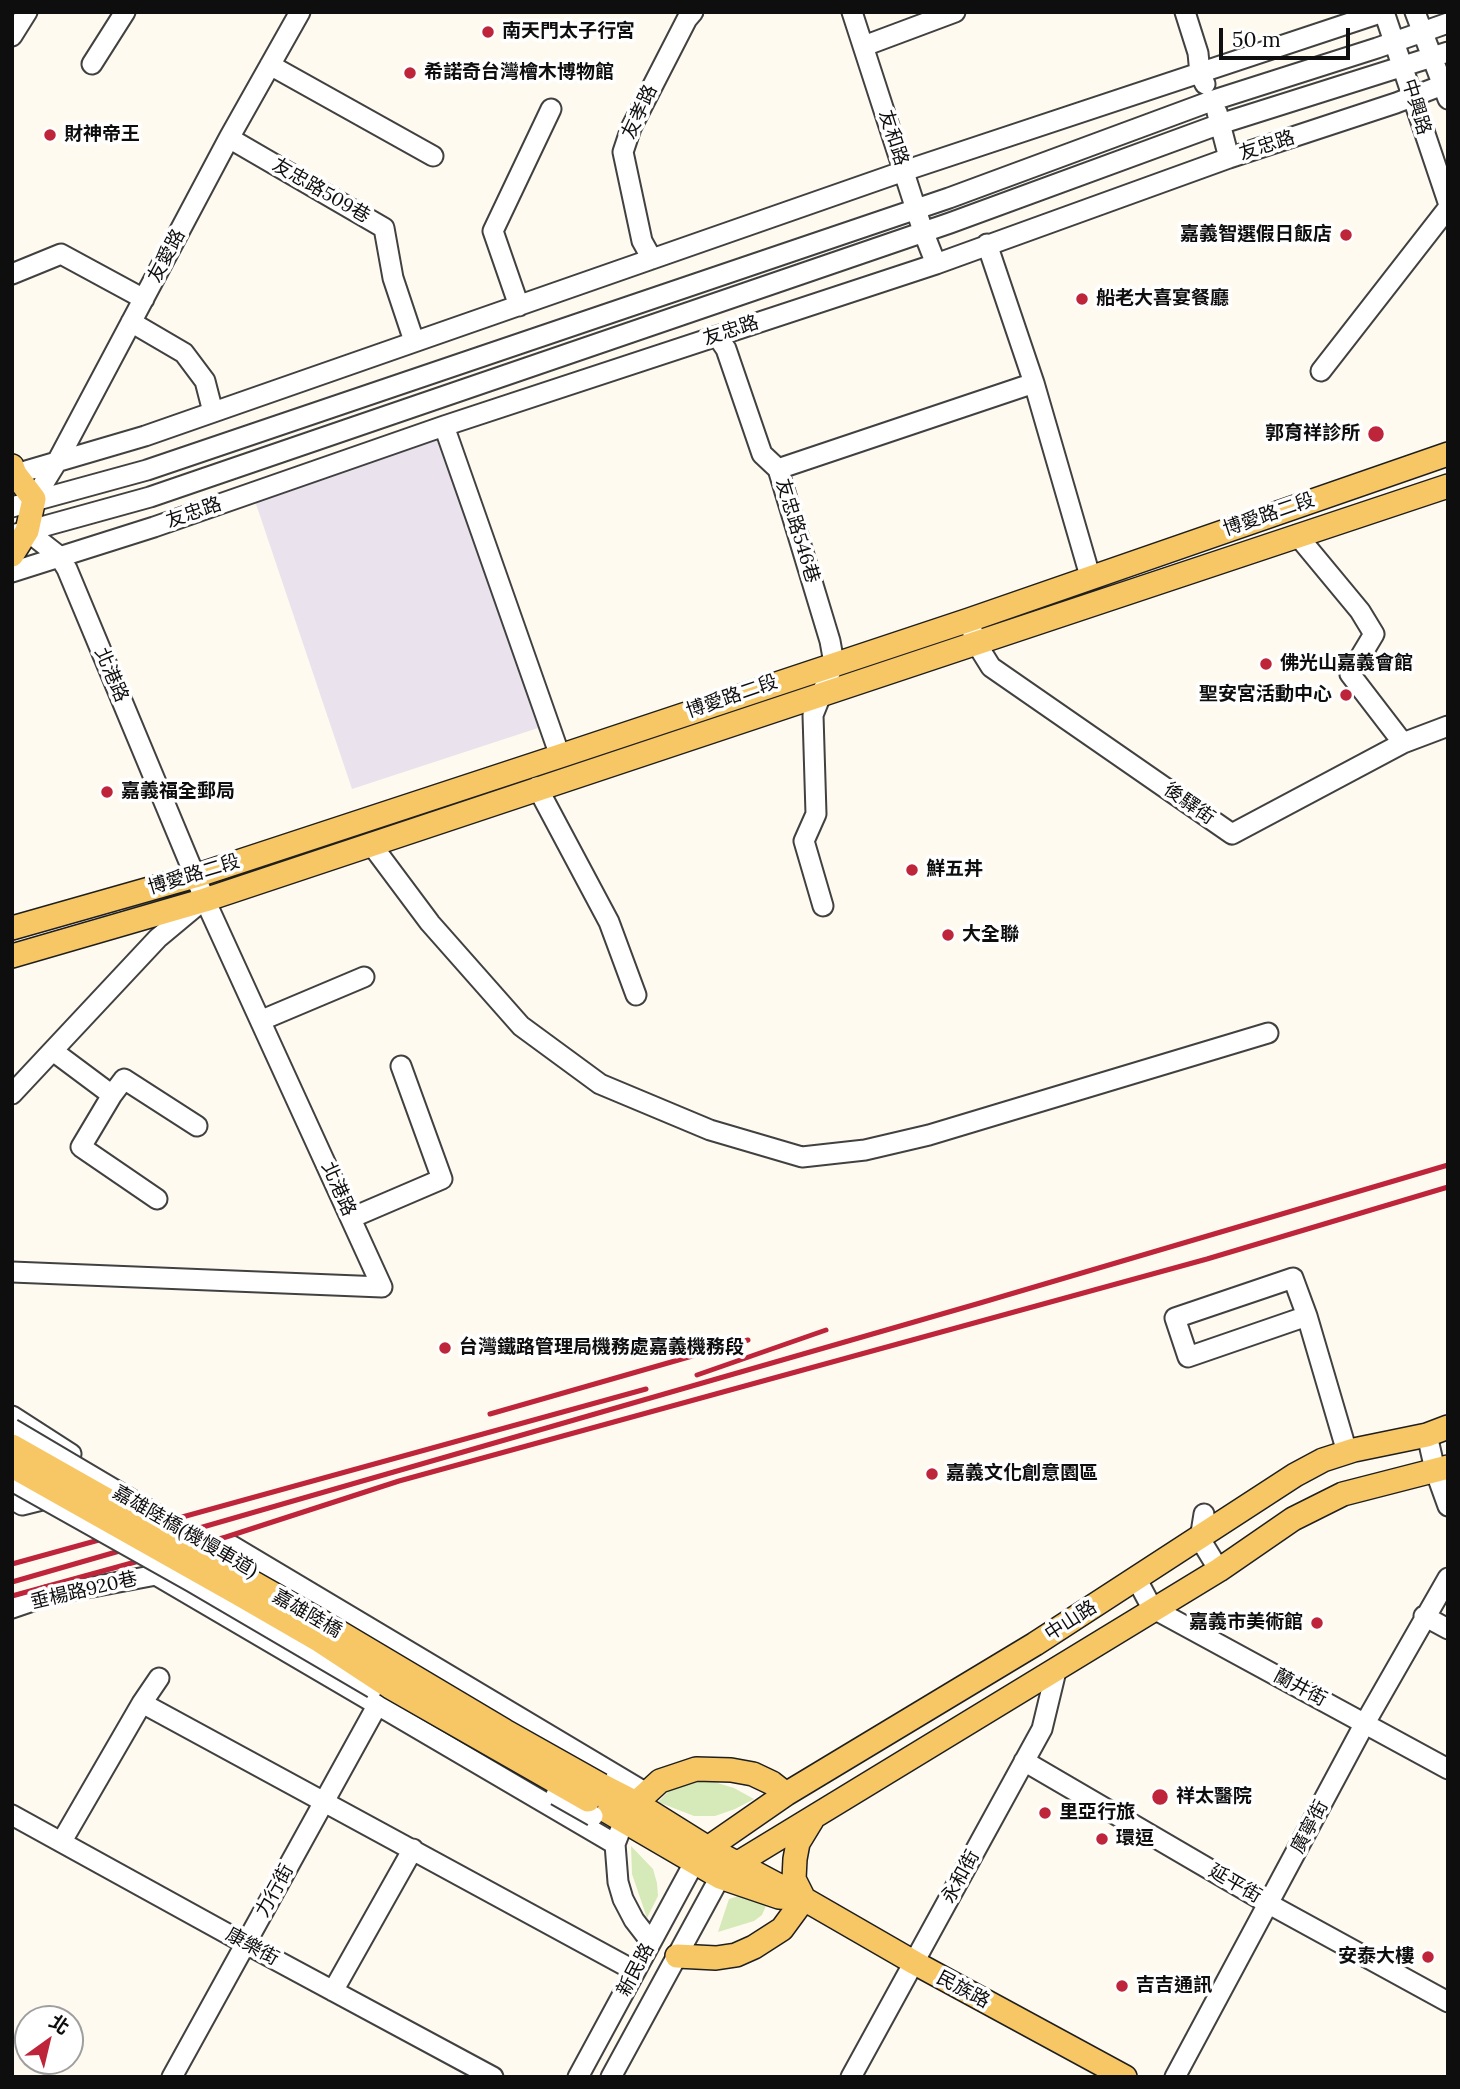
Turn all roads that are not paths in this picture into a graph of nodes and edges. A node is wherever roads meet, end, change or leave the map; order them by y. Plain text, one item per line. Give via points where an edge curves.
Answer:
1 (27, 12) edge
2 (125, 12) edge
3 (300, 12) edge
4 (852, 12) edge
5 (956, 12) edge
6 (1185, 12) edge
7 (1383, 12) edge
8 (1415, 12) edge
9 (685, 15) edge
10 (1448, 23) edge
11 (1423, 32) junction
12 (12, 36) edge
13 (1395, 41) junction
14 (864, 46) junction
15 (1440, 54) edge
16 (92, 64) dead end
17 (270, 65) junction
18 (1404, 67) junction
19 (1200, 74) junction
20 (1446, 88) edge
21 (1412, 96) junction
22 (1214, 100) junction
23 (551, 109) dead end
24 (1220, 124) junction
25 (229, 138) junction
26 (433, 156) dead end
27 (1229, 158) junction
28 (904, 171) junction
29 (1448, 202) edge
30 (916, 208) junction
31 (1448, 208) edge
32 (923, 231) junction
33 (987, 244) junction
34 (652, 259) junction
35 (936, 264) junction
36 (12, 274) edge
37 (144, 299) junction
38 (519, 306) junction
39 (131, 322) junction
40 (717, 336) junction
41 (414, 341) junction
42 (1321, 371) dead end
43 (1034, 383) junction
44 (213, 412) junction
45 (444, 426) junction
46 (1448, 454) edge
47 (58, 460) junction
48 (778, 469) junction
49 (13, 472) edge
50 (1448, 486) edge
51 (34, 499) junction
52 (12, 507) edge
53 (20, 533) edge
54 (1297, 535) junction
55 (12, 555) edge
56 (59, 556) junction
57 (12, 572) edge
58 (1090, 576) junction
59 (969, 620) junction
60 (976, 643) junction
61 (834, 663) junction
62 (821, 695) junction
63 (1448, 726) edge
64 (1403, 743) junction
65 (560, 756) junction
66 (537, 788) junction
67 (371, 844) junction
68 (195, 876) junction
69 (205, 900) junction
70 (823, 906) dead end
71 (12, 928) edge
72 (12, 956) edge
73 (364, 977) dead end
74 (636, 995) dead end
75 (262, 1020) junction
76 (1268, 1034) dead end
77 (53, 1051) junction
78 (401, 1066) dead end
79 (12, 1094) edge
80 (112, 1095) junction
81 (197, 1126) dead end
82 (157, 1199) dead end
83 (351, 1218) junction
84 (12, 1272) edge
85 (1307, 1316) junction
86 (12, 1416) edge
87 (12, 1429) edge
88 (1437, 1431) edge
89 (12, 1447) edge
90 (1347, 1452) junction
91 (12, 1466) edge
92 (1441, 1469) edge
93 (12, 1481) edge
94 (12, 1499) edge
95 (1448, 1506) edge
96 (1204, 1514) dead end
97 (1200, 1539) junction
98 (1219, 1570) junction
99 (156, 1575) junction
100 (1136, 1578) junction
101 (1448, 1578) edge
102 (12, 1608) edge
103 (1152, 1608) junction
104 (1424, 1616) junction
105 (1448, 1629) edge
106 (1045, 1638) junction
107 (1056, 1671) junction
108 (159, 1678) dead end
109 (142, 1703) junction
110 (378, 1703) junction
111 (1365, 1723) junction
112 (1024, 1761) junction
113 (1448, 1769) edge
114 (786, 1794) junction
115 (599, 1796) junction
116 (324, 1801) junction
117 (636, 1806) junction
118 (12, 1815) edge
119 (815, 1816) junction
120 (62, 1841) junction
121 (615, 1844) junction
122 (413, 1849) junction
123 (701, 1856) junction
124 (729, 1870) junction
125 (804, 1899) junction
126 (1269, 1904) junction
127 (651, 1942) junction
128 (246, 1944) junction
129 (677, 1956) junction
130 (915, 1963) junction
131 (635, 1971) junction
132 (333, 1991) junction
133 (1448, 2002) edge
134 (172, 2077) edge
135 (493, 2077) edge
136 (578, 2077) edge
137 (611, 2077) edge
138 (851, 2077) edge
139 (1125, 2077) edge
140 (1175, 2077) edge

1 - 12 street
2 - 16 street
3 - 17 street, 友愛路
4 - 14 street, 友和路
5 - 14 street
6 - 19 street
7 - 13 street, 中興路
7 - 19 street
8 - 11 street, 中興路
9 - 34 street, 友孝路 via 623,152 642,241
10 - 11 street
11 - 13 street
11 - 15 street, 中興路
13 - 18 street, 中興路
13 - 22 street
14 - 28 street, 友和路
15 - 18 street, 友忠路
15 - 20 street, 中興路
17 - 25 street, 友愛路
17 - 26 street
18 - 21 street, 中興路
18 - 24 street, 友忠路
19 - 22 street
19 - 28 street
20 - 21 street, 友忠路
21 - 27 street, 友忠路
21 - 29 street, 中興路
22 - 24 street
22 - 30 street
23 - 38 street via 493,231
24 - 27 street
24 - 32 street, 友忠路
25 - 37 street, 友愛路
25 - 41 street, 友忠路509巷 via 384,228 393,278
27 - 33 street, 友忠路
28 - 30 street, 友和路
28 - 34 street
30 - 32 street, 友和路
30 - 51 street via 146,470
31 - 42 street
32 - 35 street, 友和路
32 - 53 street, 友忠路 via 163,492
33 - 35 street, 友忠路
33 - 43 street
34 - 38 street
35 - 40 street, 友忠路
36 - 37 street via 61,254
37 - 39 street, 友愛路
38 - 41 street
39 - 44 street via 184,353 205,381
39 - 47 street, 友愛路
40 - 45 street, 友忠路
40 - 48 street, 友忠路546巷 via 726,349 762,454
41 - 44 street
43 - 48 street
43 - 58 street
44 - 47 street
45 - 56 street, 友忠路
45 - 65 street
46 - 58 main road, 博愛路二段
47 - 49 street
47 - 51 street, 友愛路
48 - 61 street, 友忠路546巷
49 - 51 main road
50 - 54 main road, 博愛路二段
51 - 52 street
51 - 53 main road
53 - 55 main road
53 - 56 street, 北港路
54 - 60 main road, 博愛路二段
54 - 64 street via 1374,634 1350,674
56 - 57 street, 友忠路
56 - 68 street, 北港路
58 - 59 main road, 博愛路二段
59 - 60 street, 後驛街
59 - 61 main road, 博愛路二段
60 - 62 main road, 博愛路二段
60 - 64 street, 後驛街 via 991,667 1232,834
61 - 62 street
61 - 65 main road, 博愛路二段
62 - 66 main road, 博愛路二段
62 - 70 street via 813,715 816,814 804,841
63 - 64 street, 後驛街
65 - 68 main road, 博愛路二段
66 - 67 main road, 博愛路二段
66 - 74 street via 609,922
67 - 69 main road, 博愛路二段
67 - 76 street via 430,923 521,1026 600,1084 710,1130 802,1157 865,1150 929,1135
68 - 69 street, 北港路
68 - 71 main road, 博愛路二段
69 - 72 main road, 博愛路二段
69 - 75 street, 北港路
69 - 77 street via 158,938
73 - 75 street
75 - 83 street, 北港路
77 - 79 street
77 - 80 street
78 - 83 street via 442,1179
80 - 81 street via 124,1079
80 - 82 street via 81,1147
83 - 84 street, 北港路 via 382,1287
85 - 85 street via 1293,1278 1175,1318 1188,1357
85 - 90 street
86 - 94 street via 113,1478 22,1505
87 - 115 street, 嘉雄陸橋(機慢車道), bridge
88 - 90 main road, 中山路
88 - 92 street
89 - 115 main road, 嘉雄陸橋, bridge via 312,1616 493,1724
90 - 97 main road, 中山路 via 1269,1490
91 - 115 main road, 嘉雄陸橋, bridge via 317,1639 390,1686
92 - 95 street
92 - 98 main road, 中山路 via 1322,1503
93 - 115 street, 嘉雄陸橋(機慢車道), bridge via 192,1582
96 - 97 street
97 - 98 street
97 - 100 main road, 中山路
98 - 103 main road, 中山路
99 - 102 street, 垂楊路920巷 via 50,1595
99 - 110 street
99 - 117 street, 垂楊路920巷 via 232,1546
100 - 103 street
100 - 106 main road, 中山路
101 - 104 street, 廣寧街
103 - 107 main road, 中山路
103 - 111 street, 蘭井街
104 - 105 street
104 - 111 street, 廣寧街
106 - 107 main road
106 - 114 main road, 中山路
107 - 112 street, 永和街 via 1042,1729
107 - 119 main road, 中山路
108 - 109 street
109 - 116 street
109 - 120 street
110 - 116 street, 力行街
110 - 121 street
111 - 113 street, 蘭井街
111 - 126 street, 廣寧街
112 - 126 street, 延平街
112 - 130 street, 永和街
114 - 117 main road via 753,1774 707,1768 660,1781
114 - 123 main road, 中山路
115 - 117 main road, 民族路
115 - 117 street
116 - 122 street
116 - 128 street, 力行街
117 - 121 street
117 - 123 main road, 民族路
118 - 120 street, 康樂街
119 - 124 main road, 中山路
119 - 125 main road via 798,1843 794,1879
120 - 128 street, 康樂街
121 - 127 street via 623,1899
122 - 131 street
122 - 132 street
123 - 124 main road, 民族路
123 - 127 street, 新民路
124 - 125 main road, 民族路 via 779,1897
124 - 129 street, 新民路
125 - 129 main road via 782,1929 754,1947 716,1958
125 - 130 main road, 民族路
126 - 133 street, 延平街
126 - 140 street, 廣寧街
127 - 131 street, 新民路
128 - 132 street, 康樂街
128 - 134 street, 力行街
129 - 137 street, 新民路
130 - 138 street, 永和街
130 - 139 main road, 民族路
131 - 136 street, 新民路
132 - 135 street, 康樂街

